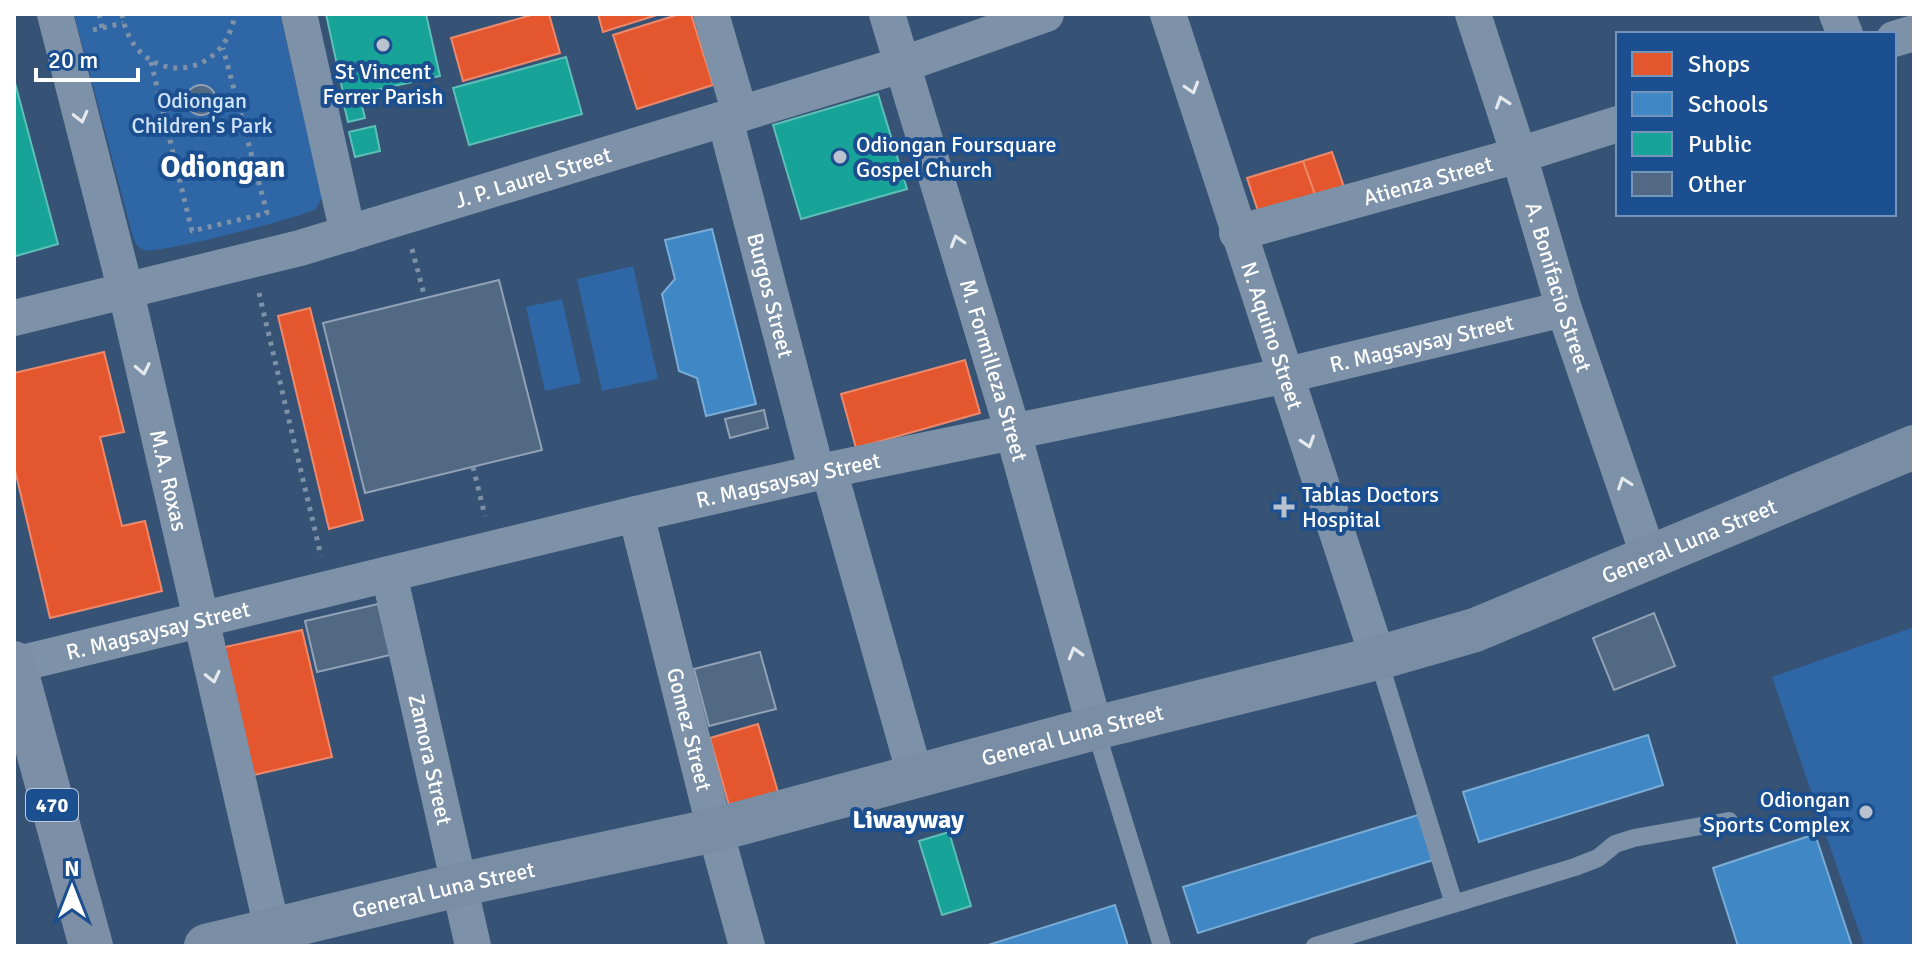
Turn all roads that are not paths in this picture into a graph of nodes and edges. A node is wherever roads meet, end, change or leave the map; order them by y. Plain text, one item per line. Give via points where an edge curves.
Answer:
1 (55, 14) edge
2 (299, 14) edge
3 (711, 14) edge
4 (887, 14) edge
5 (1046, 14) edge
6 (1168, 14) edge
7 (1473, 14) edge
8 (904, 64) junction
9 (733, 116) junction
10 (1616, 125) edge
11 (1519, 155) junction
12 (1237, 233) junction
13 (348, 234) junction
14 (126, 292) junction
15 (1564, 309) junction
16 (14, 318) edge
17 (1287, 375) junction
18 (1013, 432) junction
19 (1914, 447) edge
20 (823, 471) junction
21 (636, 514) junction
22 (1649, 557) junction
23 (389, 574) junction
24 (200, 621) junction
25 (1378, 658) junction
26 (14, 664) edge
27 (1095, 728) junction
28 (915, 775) junction
29 (1729, 821) dead end
30 (715, 830) junction
31 (458, 885) junction
32 (1454, 904) junction
33 (274, 937) edge
34 (91, 946) edge
35 (206, 946) edge
36 (473, 946) edge
37 (747, 946) edge
38 (1162, 946) edge
39 (1315, 946) edge

1 -> 14 street, M.A. Roxas
2 - 13 street
3 - 9 street, Burgos Street
4 - 8 street, M. Formilleza Street
5 - 8 street, J. P. Laurel Street
6 -> 12 street, N. Aquino Street
11 -> 7 street, A. Bonifacio Street
8 - 9 street, J. P. Laurel Street
18 -> 8 street, M. Formilleza Street
9 - 13 street, J. P. Laurel Street
9 - 20 street, Burgos Street
10 - 11 street, Atienza Street
11 - 12 street, Atienza Street
11 - 15 street, A. Bonifacio Street
12 - 17 street, N. Aquino Street
13 - 14 street, J. P. Laurel Street
14 - 16 street, J. P. Laurel Street
14 -> 24 street, M.A. Roxas
15 - 17 street, R. Magsaysay Street
22 -> 15 street, A. Bonifacio Street
17 - 18 street, R. Magsaysay Street
17 -> 25 street, N. Aquino Street
18 - 20 street, R. Magsaysay Street
27 -> 18 street, M. Formilleza Street
19 - 22 main road, General Luna Street
20 - 21 street, R. Magsaysay Street
20 - 28 street, Burgos Street
21 - 23 street, R. Magsaysay Street
21 - 30 street, Gomez Street
22 - 25 main road, General Luna Street via 1475,630
23 - 24 street, R. Magsaysay Street
23 - 31 street, Zamora Street
24 - 26 street, R. Magsaysay Street
24 -> 33 street, M.A. Roxas
25 - 27 main road, General Luna Street
25 - 32 lane
26 - 34 main road, 470
27 - 28 main road, General Luna Street
27 - 38 lane
28 - 30 main road, General Luna Street
29 - 32 lane via 1634,838 1575,867
30 - 31 main road, General Luna Street
30 - 37 street, Gomez Street
31 - 33 main road, General Luna Street
31 - 36 street, Zamora Street
32 - 39 lane
33 - 35 main road, General Luna Street

